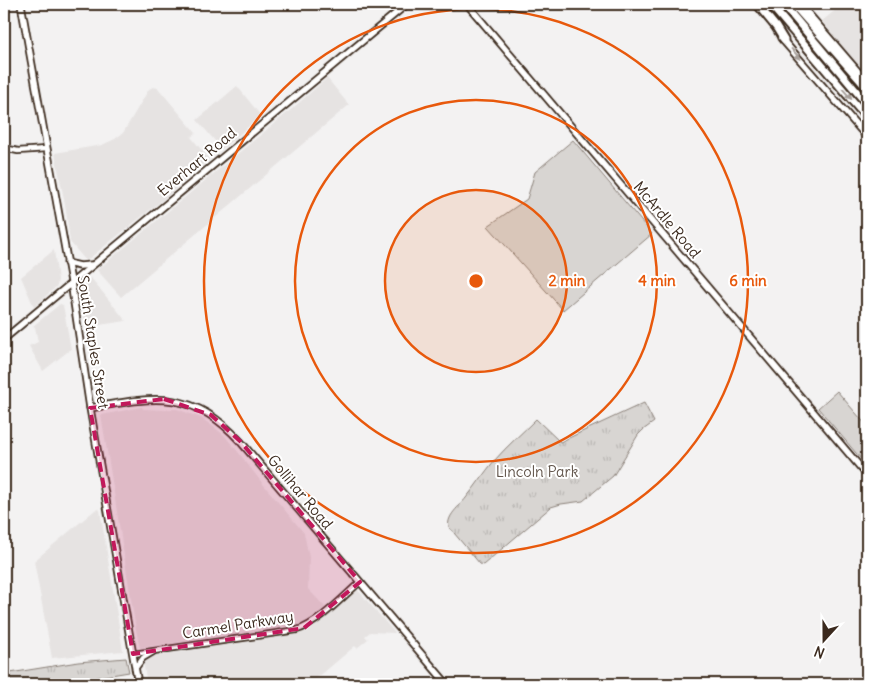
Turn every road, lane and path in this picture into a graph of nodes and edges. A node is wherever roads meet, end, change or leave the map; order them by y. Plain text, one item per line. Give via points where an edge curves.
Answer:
1 (20, 4) edge
2 (406, 4) edge
3 (466, 4) edge
4 (752, 4) edge
5 (757, 4) edge
6 (770, 4) edge
7 (783, 4) edge
8 (793, 4) edge
9 (800, 4) edge
10 (784, 40) junction
11 (867, 82) edge
12 (867, 88) edge
13 (867, 104) edge
14 (867, 118) edge
15 (867, 137) edge
16 (4, 148) edge
17 (46, 149) junction
18 (68, 263) junction
19 (91, 265) junction
20 (71, 282) junction
21 (4, 339) edge
22 (90, 408) junction
23 (867, 475) edge
24 (360, 582) junction
25 (154, 651) junction
26 (133, 654) junction
27 (135, 668) junction
28 (138, 684) edge
29 (447, 684) edge

1 - 17 main road, South Staples Street
2 - 19 main road, Everhart Road
3 - 23 main road, McArdle Road
4 - 10 main road
5 - 10 highway
6 -> 14 highway
7 - 13 highway
8 - 12 highway
9 - 11 main road
10 -> 15 main road
16 - 17 street
17 - 18 main road, South Staples Street
18 - 19 main road
18 - 20 main road, South Staples Street
19 - 20 main road, Everhart Road
20 - 21 main road, Everhart Road
20 - 22 main road, South Staples Street
22 - 24 main road, Gollihar Road via 164,399 191,405 211,415 240,441
22 - 26 main road, South Staples Street
24 - 25 street, Carmel Parkway via 304,628
24 - 29 main road, Gollihar Road
25 - 26 street, Carmel Parkway
25 - 27 street
26 - 27 main road, South Staples Street
27 - 28 main road, South Staples Street

